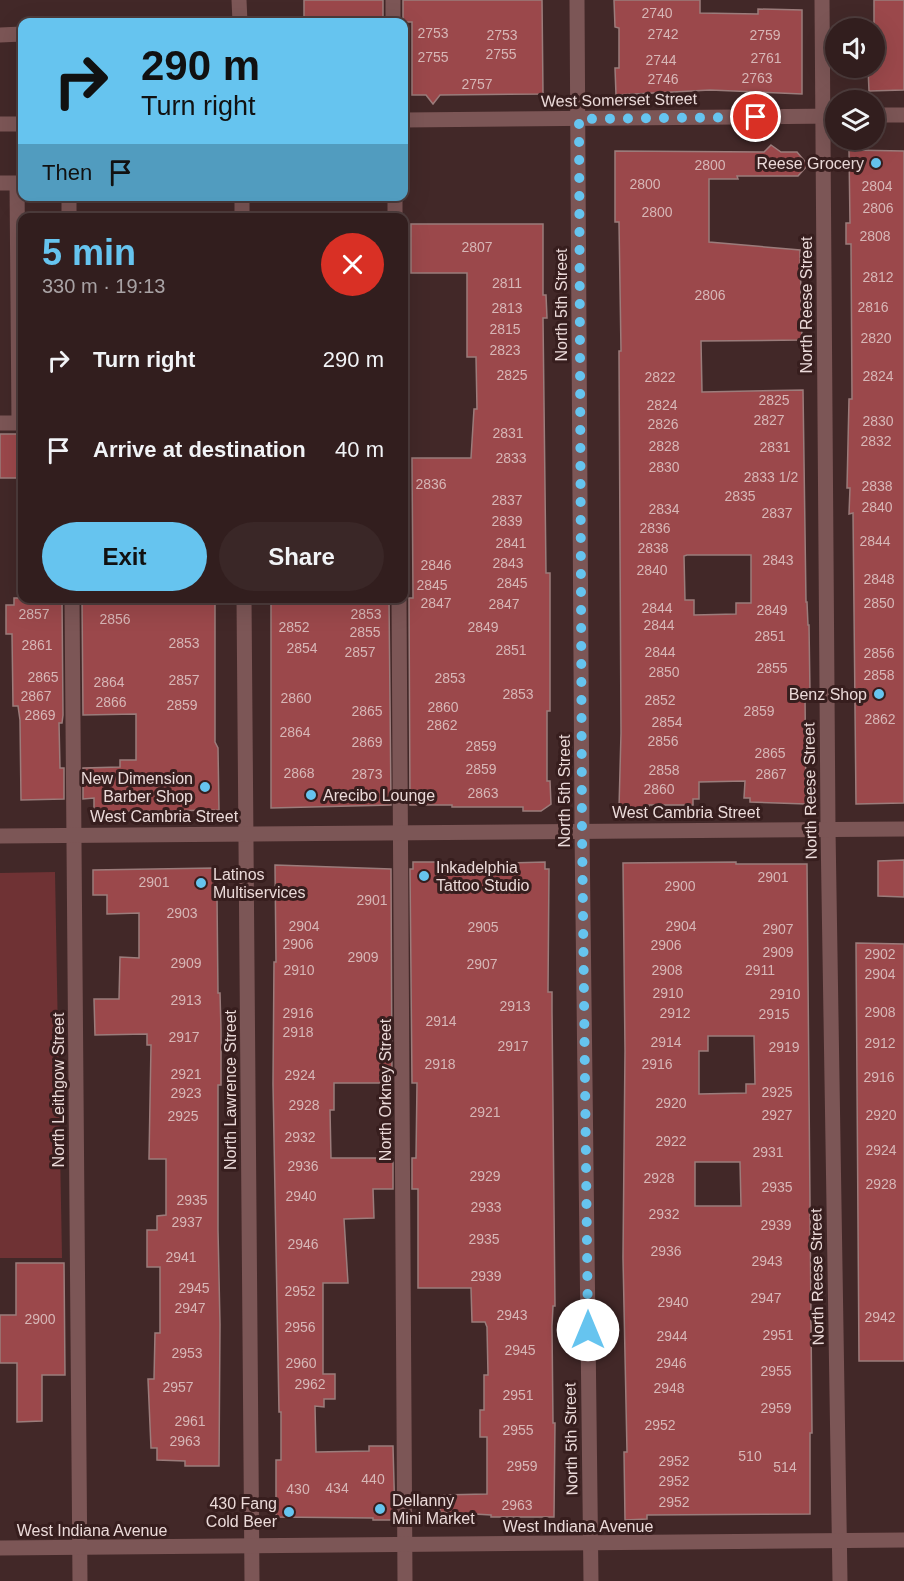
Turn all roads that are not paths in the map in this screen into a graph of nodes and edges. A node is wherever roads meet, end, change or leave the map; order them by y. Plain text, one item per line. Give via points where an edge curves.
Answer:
1 (239, 0) edge
2 (393, 0) edge
3 (578, 0) edge
4 (822, 0) edge
5 (240, 18) edge
6 (393, 18) edge
7 (0, 34) edge
8 (18, 34) edge
9 (827, 90) edge
10 (885, 115) edge
11 (904, 115) edge
12 (825, 116) edge
13 (579, 119) junction
14 (408, 120) edge
15 (0, 124) edge
16 (18, 124) edge
17 (829, 150) edge
18 (0, 183) edge
19 (18, 263) edge
20 (0, 423) edge
21 (18, 423) edge
22 (72, 603) edge
23 (244, 603) edge
24 (399, 603) edge
25 (904, 828) edge
26 (828, 829) junction
27 (402, 831) junction
28 (582, 831) junction
29 (246, 834) junction
30 (74, 835) junction
31 (0, 836) edge
32 (904, 1540) edge
33 (839, 1541) junction
34 (590, 1544) junction
35 (405, 1545) junction
36 (80, 1547) junction
37 (252, 1547) junction
38 (0, 1548) edge
39 (80, 1581) edge
40 (252, 1581) edge
41 (405, 1581) edge
42 (591, 1581) edge
43 (840, 1581) edge

1 - 5 street
2 - 6 street
3 - 13 street, North 5th Street
4 - 9 street, North Reese Street
7 - 8 street
10 - 11 street
12 - 13 street, West Somerset Street
13 - 14 street, West Somerset Street
13 - 28 street, North 5th Street
15 - 16 street
17 - 26 street, North Reese Street
18 - 19 street via 17,183
20 - 21 street
22 - 30 street, North Leithgow Street
23 - 29 street, North Lawrence Street
24 - 27 street, North Orkney Street
25 - 26 street, West Cambria Street
26 - 28 street, West Cambria Street
26 - 33 street, North Reese Street
27 - 28 street, West Cambria Street
27 - 29 street, West Cambria Street
27 - 35 street, North Orkney Street
28 - 34 street, North 5th Street
29 - 30 street, West Cambria Street
29 - 37 street, North Lawrence Street
30 - 31 street, West Cambria Street
30 - 36 street, North Leithgow Street
32 - 33 street, West Indiana Avenue
33 - 34 street, West Indiana Avenue
33 - 43 street, North Reese Street
34 - 35 street, West Indiana Avenue
34 - 42 street, North 5th Street
35 - 37 street, West Indiana Avenue
35 - 41 street, North Orkney Street
36 - 37 street, West Indiana Avenue
36 - 38 street, West Indiana Avenue
36 - 39 street, North Leithgow Street
37 - 40 street, North Lawrence Street

